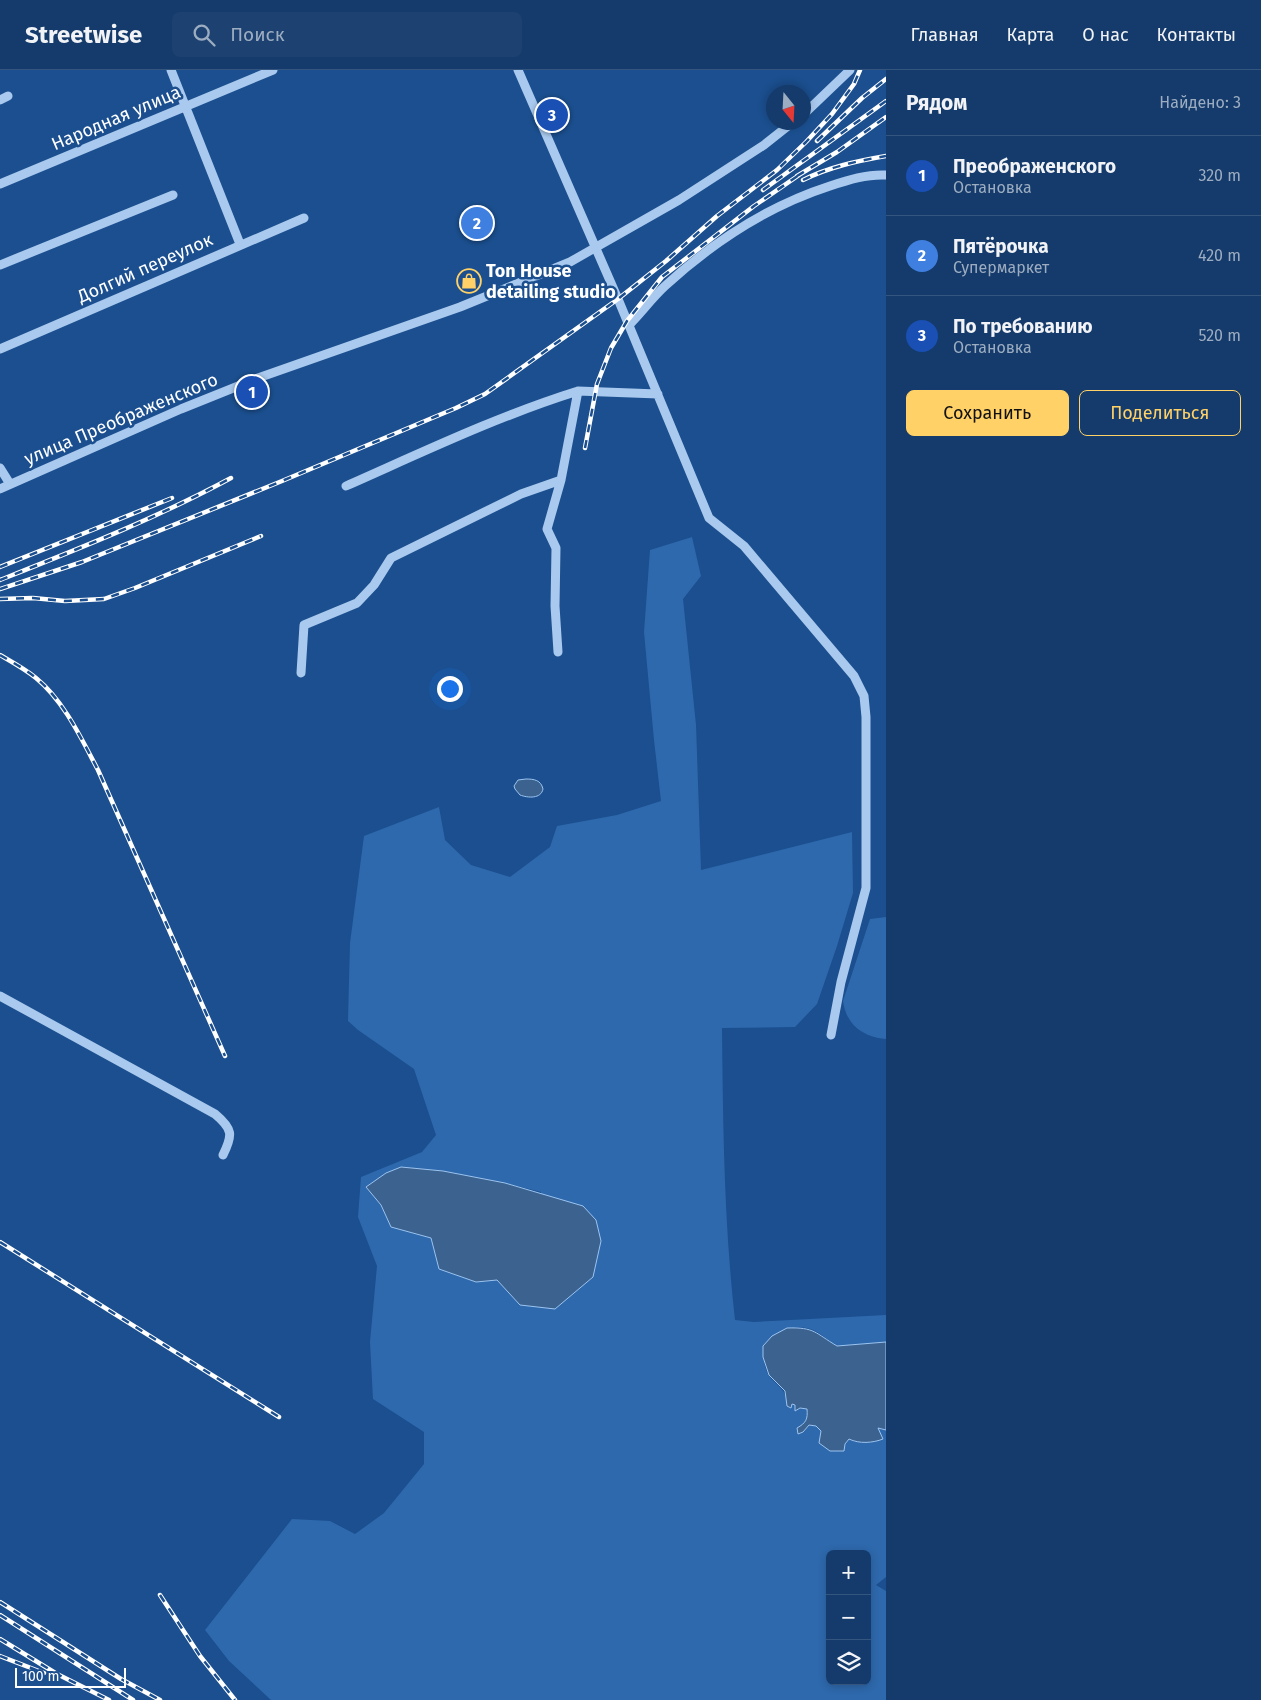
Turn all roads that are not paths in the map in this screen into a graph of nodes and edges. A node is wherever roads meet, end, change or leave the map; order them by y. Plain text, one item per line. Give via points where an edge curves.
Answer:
1 (171, 70) edge
2 (273, 70) edge
3 (518, 70) edge
4 (850, 70) edge
5 (186, 106) junction
6 (811, 107) edge
7 (782, 130) edge
8 (886, 175) edge
9 (0, 184) edge
10 (173, 195) dead end
11 (304, 218) dead end
12 (240, 244) junction
13 (595, 247) junction
14 (0, 265) edge
15 (629, 325) junction
16 (0, 348) edge
17 (578, 391) junction
18 (658, 394) junction
19 (0, 468) edge
20 (561, 480) junction
21 (10, 484) junction
22 (346, 486) dead end
23 (0, 489) edge
24 (558, 652) dead end
25 (302, 673) dead end
26 (0, 996) edge
27 (831, 1035) dead end
28 (223, 1155) dead end

1 - 5 street
2 - 5 street, Народная улица
3 - 13 street
4 - 6 street
5 - 9 street, Народная улица
5 - 12 street
7 - 13 street, улица Преображенского via 679,200
8 - 15 street via 850,180 793,199 766,212 689,265
10 - 14 street
11 - 12 street, Долгий переулок
12 - 16 street, Долгий переулок
13 - 15 street
13 - 21 street, улица Преображенского via 570,262 460,307 181,408
15 - 18 street
17 - 18 street
17 - 20 street
17 - 22 street via 488,422
18 - 27 street via 709,518 744,546 854,676 864,696 866,888 841,982
19 - 21 street
20 - 24 street via 547,528 556,548
20 - 25 street via 521,494 391,558 374,585 357,602 304,625
21 - 23 street, улица Преображенского
26 - 28 street via 215,1114 225,1122 231,1136

